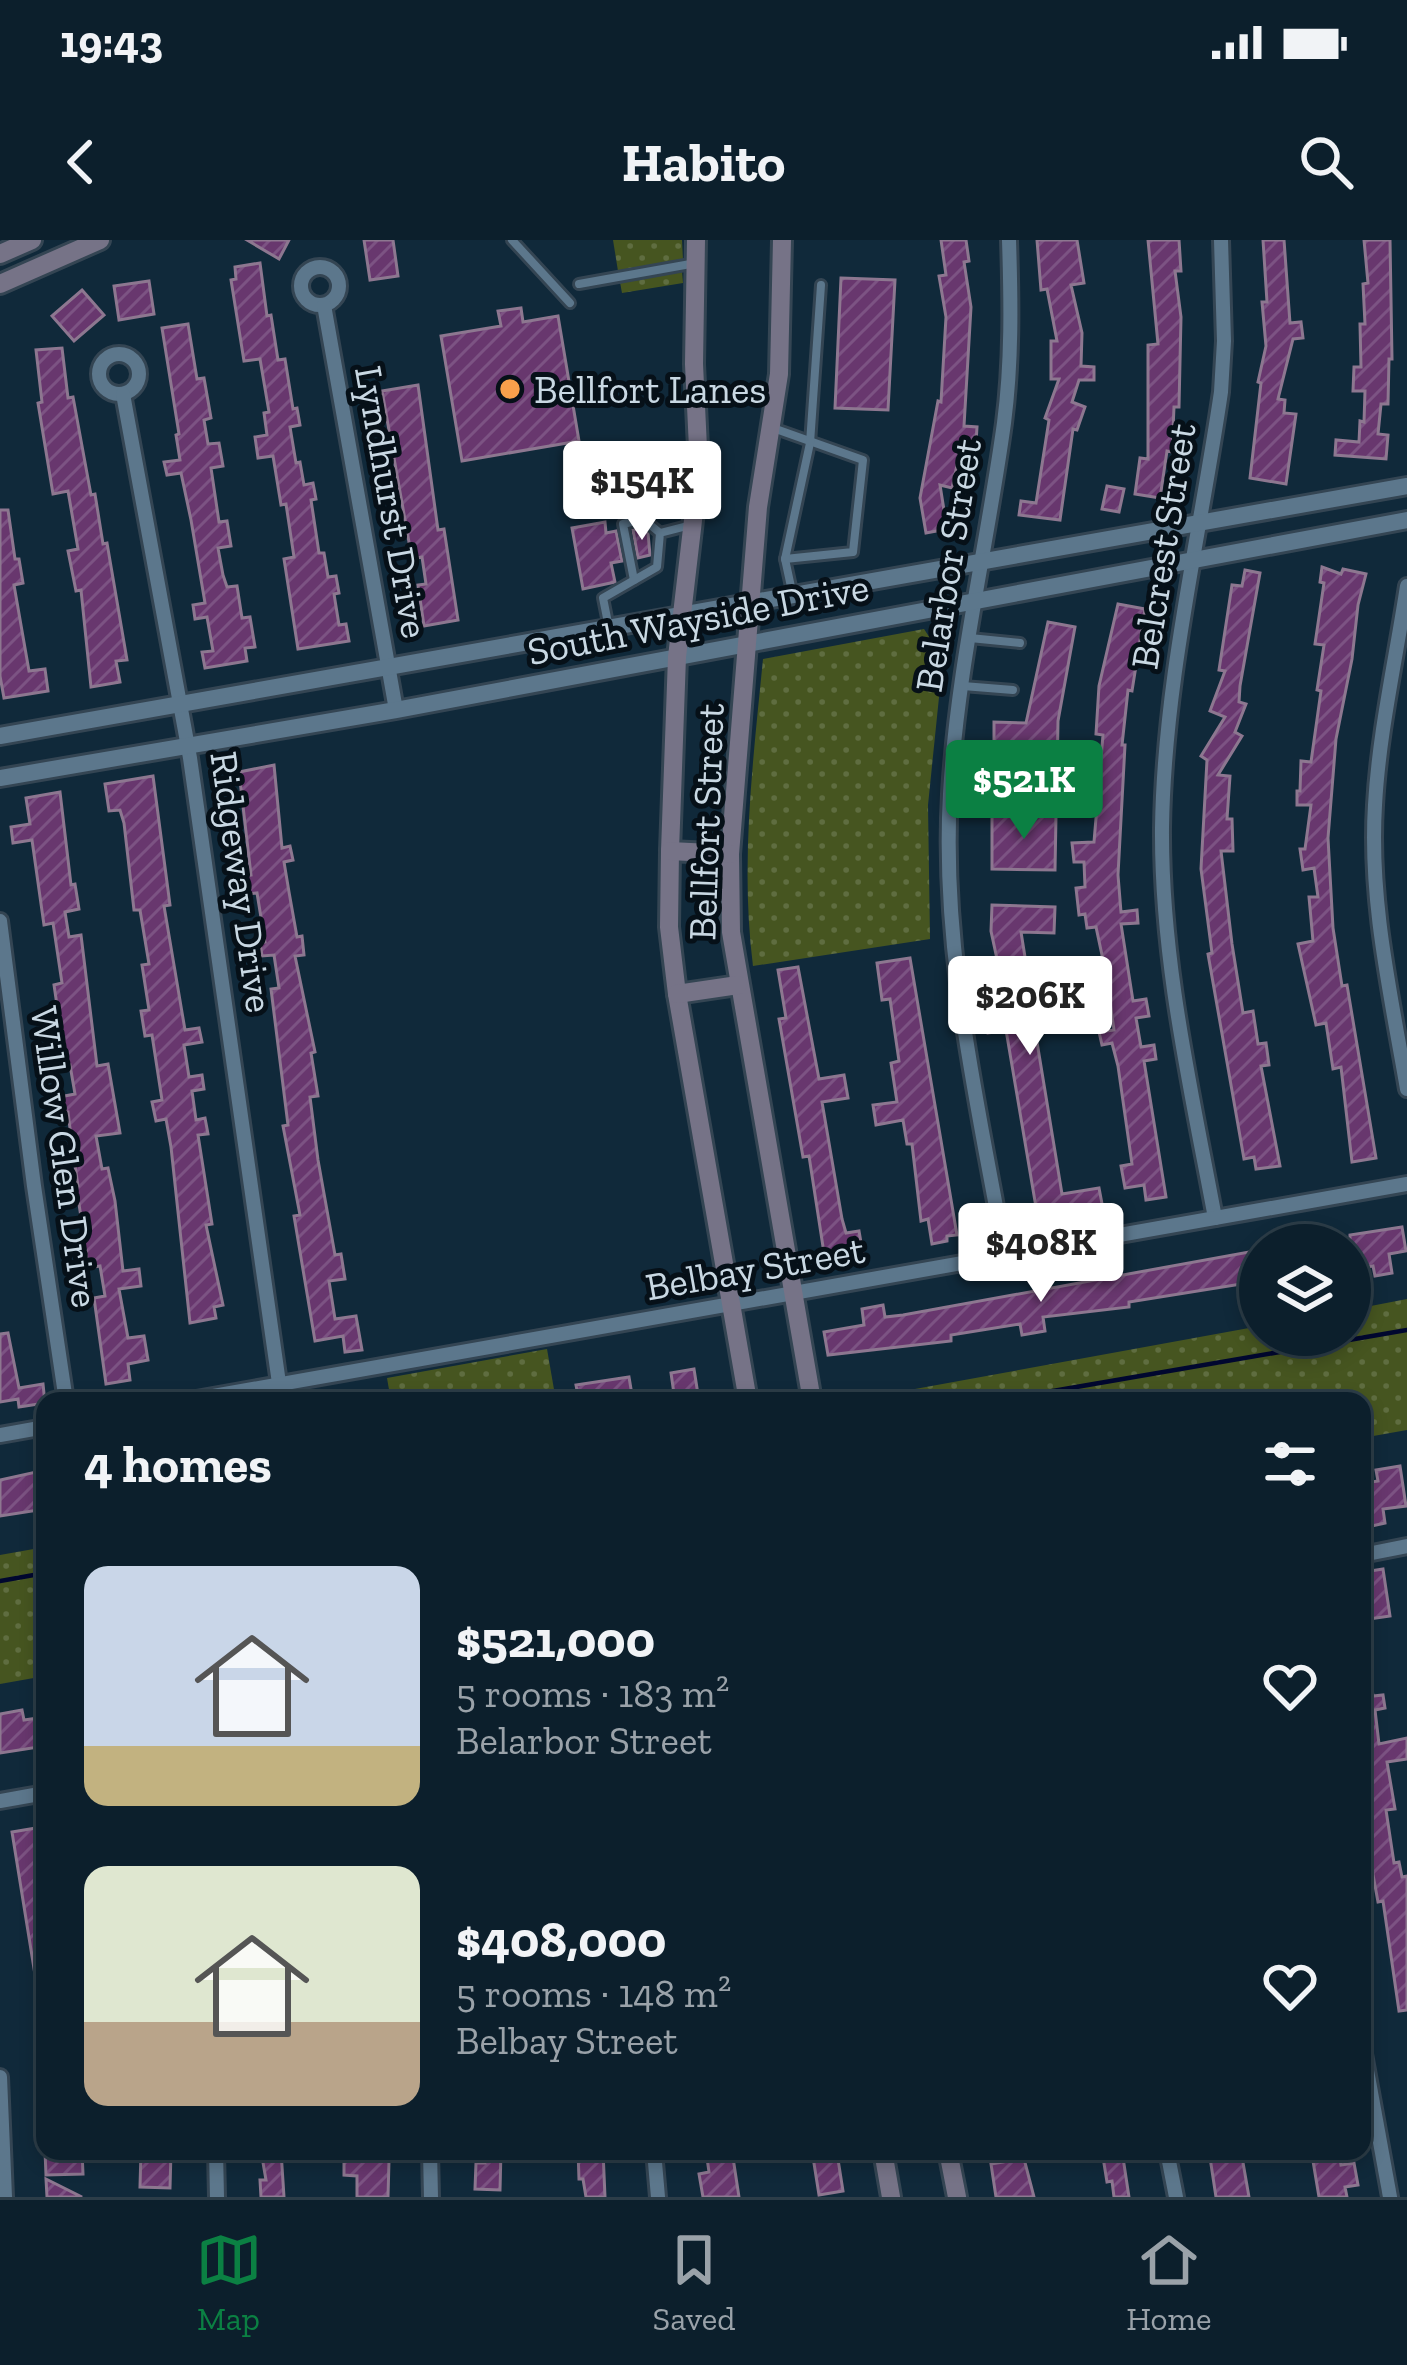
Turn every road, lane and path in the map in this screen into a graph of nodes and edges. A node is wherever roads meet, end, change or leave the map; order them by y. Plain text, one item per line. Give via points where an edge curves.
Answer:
1 (32, 240) edge
2 (100, 240) edge
3 (512, 240) edge
4 (696, 240) edge
5 (782, 240) edge
6 (1010, 240) edge
7 (1221, 240) edge
8 (0, 254) edge
9 (697, 263) junction
10 (0, 284) edge
11 (579, 284) dead end
12 (821, 285) dead end
13 (570, 303) dead end
14 (324, 305) dead end
15 (123, 394) dead end
16 (770, 427) junction
17 (810, 443) junction
18 (1407, 486) edge
19 (1407, 520) edge
20 (1202, 523) junction
21 (693, 525) junction
22 (660, 533) junction
23 (648, 537) dead end
24 (785, 559) junction
25 (1195, 561) junction
26 (981, 564) junction
27 (634, 580) junction
28 (1407, 586) edge
29 (794, 597) junction
30 (974, 601) junction
31 (749, 605) junction
32 (683, 617) junction
33 (609, 630) junction
34 (969, 638) junction
35 (1020, 643) dead end
36 (746, 644) junction
37 (677, 657) junction
38 (388, 669) junction
39 (962, 686) junction
40 (1013, 690) dead end
41 (182, 704) junction
42 (396, 710) junction
43 (0, 736) edge
44 (188, 745) junction
45 (0, 778) edge
46 (670, 851) junction
47 (730, 854) junction
48 (0, 921) edge
49 (738, 986) junction
50 (676, 994) junction
51 (1407, 1089) edge
52 (1407, 1184) edge
53 (1215, 1218) junction
54 (1005, 1256) junction
55 (794, 1296) junction
56 (732, 1306) junction
57 (279, 1383) junction
58 (65, 1392) edge
59 (232, 1392) edge
60 (746, 1392) edge
61 (810, 1392) edge
62 (36, 1429) edge
63 (0, 1436) edge
64 (1407, 1546) edge
65 (1371, 1553) edge
66 (36, 1795) edge
67 (0, 1801) edge
68 (0, 2077) edge
69 (1371, 2092) edge
70 (216, 2160) edge
71 (430, 2160) edge
72 (655, 2160) edge
73 (885, 2160) edge
74 (950, 2160) edge
75 (1169, 2160) edge
76 (4, 2197) edge
77 (217, 2197) edge
78 (431, 2197) edge
79 (658, 2197) edge
80 (891, 2197) edge
81 (957, 2197) edge
82 (1176, 2197) edge
83 (1390, 2197) edge

1 - 8 main road
2 - 10 main road
3 - 13 lane
4 - 9 main road, Bellfort Street
5 - 16 main road, Bellfort Street
6 - 26 street, Belarbor Street via 1004,420
7 - 20 street, Belcrest Street via 1224,341
9 - 11 lane
9 - 21 main road, Bellfort Street
12 - 17 lane
14 - 38 street, Lyndhurst Drive
15 - 41 street, Ridgeway Drive
16 - 17 lane
16 - 31 main road, Bellfort Street
17 - 24 lane
17 - 24 lane via 863,460 853,552
18 - 20 street, South Wayside Drive
19 - 25 street, South Wayside Drive
20 - 25 street, Belcrest Street
20 - 26 street, South Wayside Drive
21 - 22 lane
21 - 32 main road, Bellfort Street
22 - 23 lane
22 - 27 lane via 657,567
22 - 27 lane via 643,519 623,524
24 - 29 lane
25 - 30 street, South Wayside Drive
25 - 53 street, Belcrest Street via 1165,760 1164,891 1174,996
26 - 29 street, South Wayside Drive
26 - 30 street, Belarbor Street
27 - 33 lane via 603,598
28 - 51 street via 1374,848
29 - 31 street, South Wayside Drive
30 - 34 street, Belarbor Street
30 - 36 street, South Wayside Drive
31 - 32 street, South Wayside Drive
31 - 36 main road, Bellfort Street
32 - 33 street, South Wayside Drive
32 - 37 main road, Bellfort Street
33 - 38 street, South Wayside Drive
34 - 35 lane
34 - 39 street, Belarbor Street
36 - 37 street, South Wayside Drive
36 - 47 main road, Bellfort Street
37 - 42 street, South Wayside Drive
37 - 46 main road, Bellfort Street
38 - 41 street, South Wayside Drive
38 - 42 street, Lyndhurst Drive
39 - 40 lane
39 - 54 street, Belarbor Street via 950,797 951,920
41 - 43 street, South Wayside Drive
41 - 44 street, Ridgeway Drive
42 - 44 street, South Wayside Drive
44 - 45 street, South Wayside Drive
44 - 57 street, Ridgeway Drive
46 - 47 main road
46 - 50 main road, Bellfort Street
47 - 49 main road, Bellfort Street
48 - 58 street, Willow Glen Drive
49 - 50 main road
49 - 55 main road, Bellfort Street
50 - 56 main road, Bellfort Street
52 - 53 street, Belbay Street
53 - 54 street, Belbay Street
54 - 55 street, Belbay Street
55 - 56 street, Belbay Street
55 - 61 main road, Bellfort Street
56 - 57 street, Belbay Street
56 - 60 main road, Bellfort Street
57 - 59 street, Belbay Street
62 - 63 street
64 - 65 street
66 - 67 street
68 - 76 street
69 - 83 street
70 - 77 street
71 - 78 street
72 - 79 street
73 - 80 main road
74 - 81 main road
75 - 82 street

